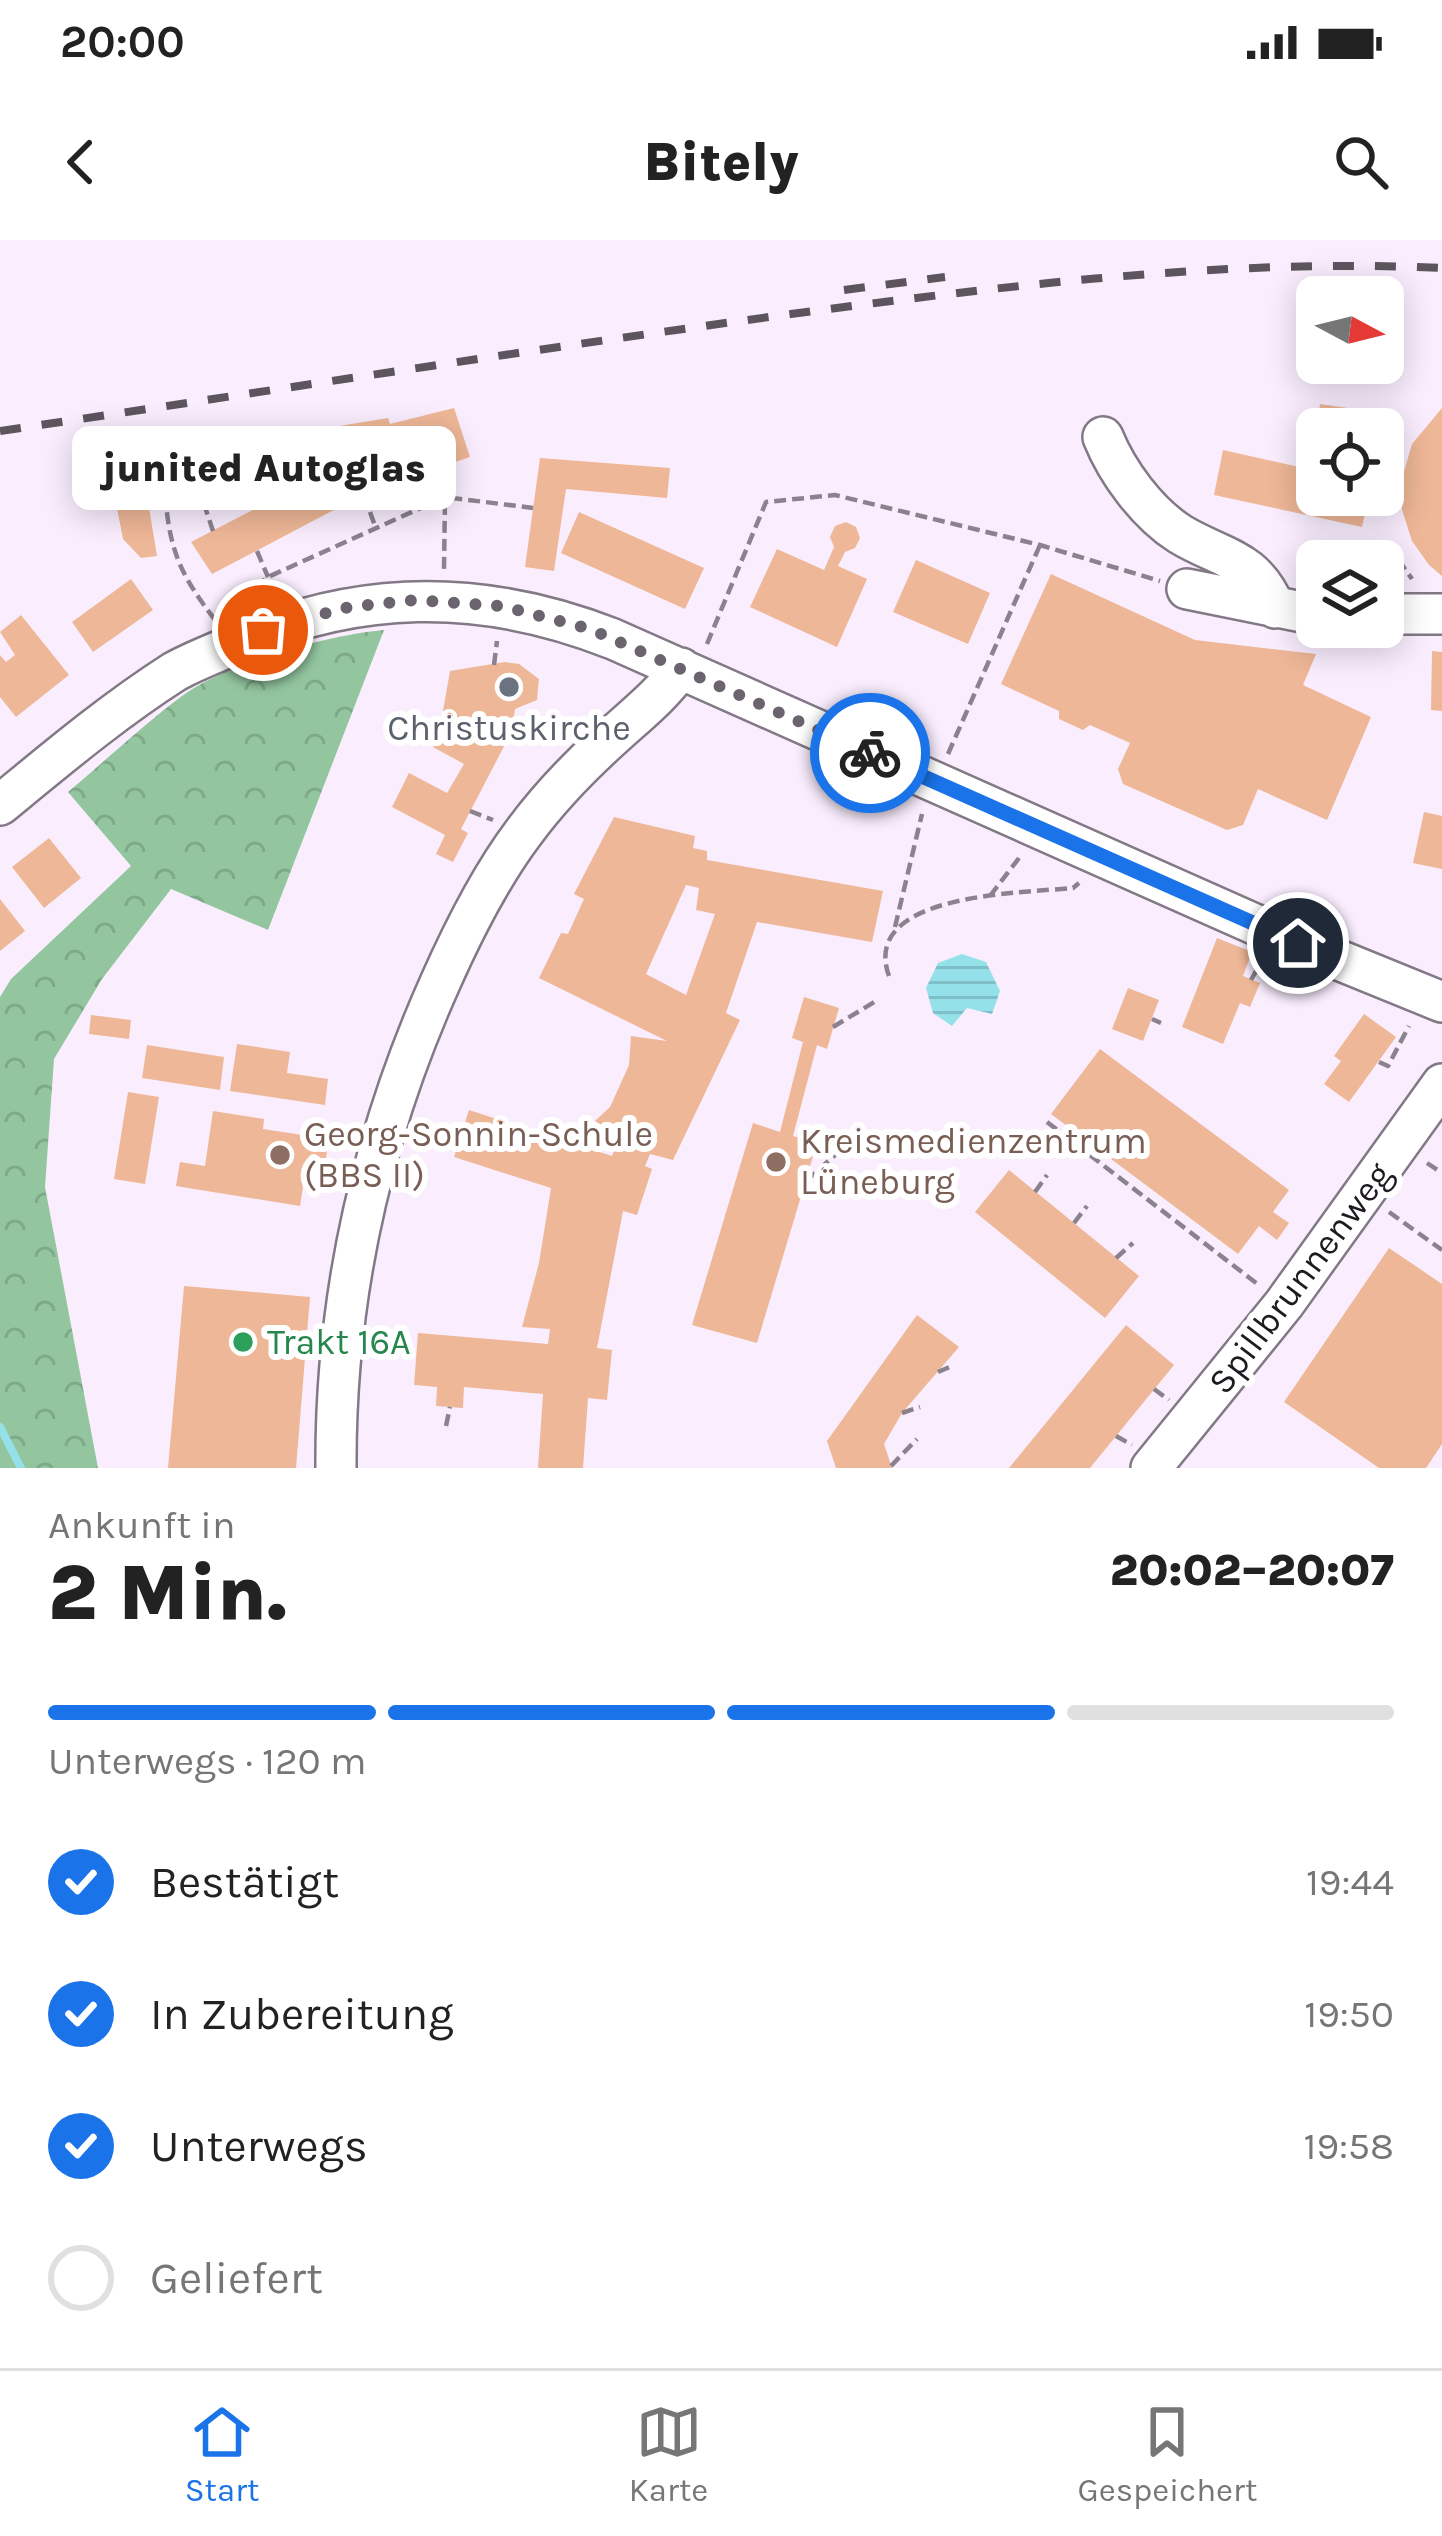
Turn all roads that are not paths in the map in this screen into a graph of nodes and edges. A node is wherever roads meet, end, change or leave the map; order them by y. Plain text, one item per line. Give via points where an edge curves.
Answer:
1 (1103, 437) dead end
2 (1186, 589) road end
3 (1434, 603) edge
4 (1275, 608) junction
5 (1404, 609) edge
6 (1296, 612) edge
7 (682, 668) junction
8 (0, 805) edge
9 (1434, 999) edge
10 (1442, 1084) edge
11 (336, 1468) edge
12 (1151, 1468) edge

1 - 4 street via 1145,502 1178,533 1249,568
2 - 4 street
3 - 5 street
4 - 6 street
7 - 8 street via 566,620 479,602 349,607 221,634
7 - 9 street
7 - 11 street via 524,832 458,944 396,1087 357,1238
10 - 12 street, Spillbrunnenweg via 1284,1304

